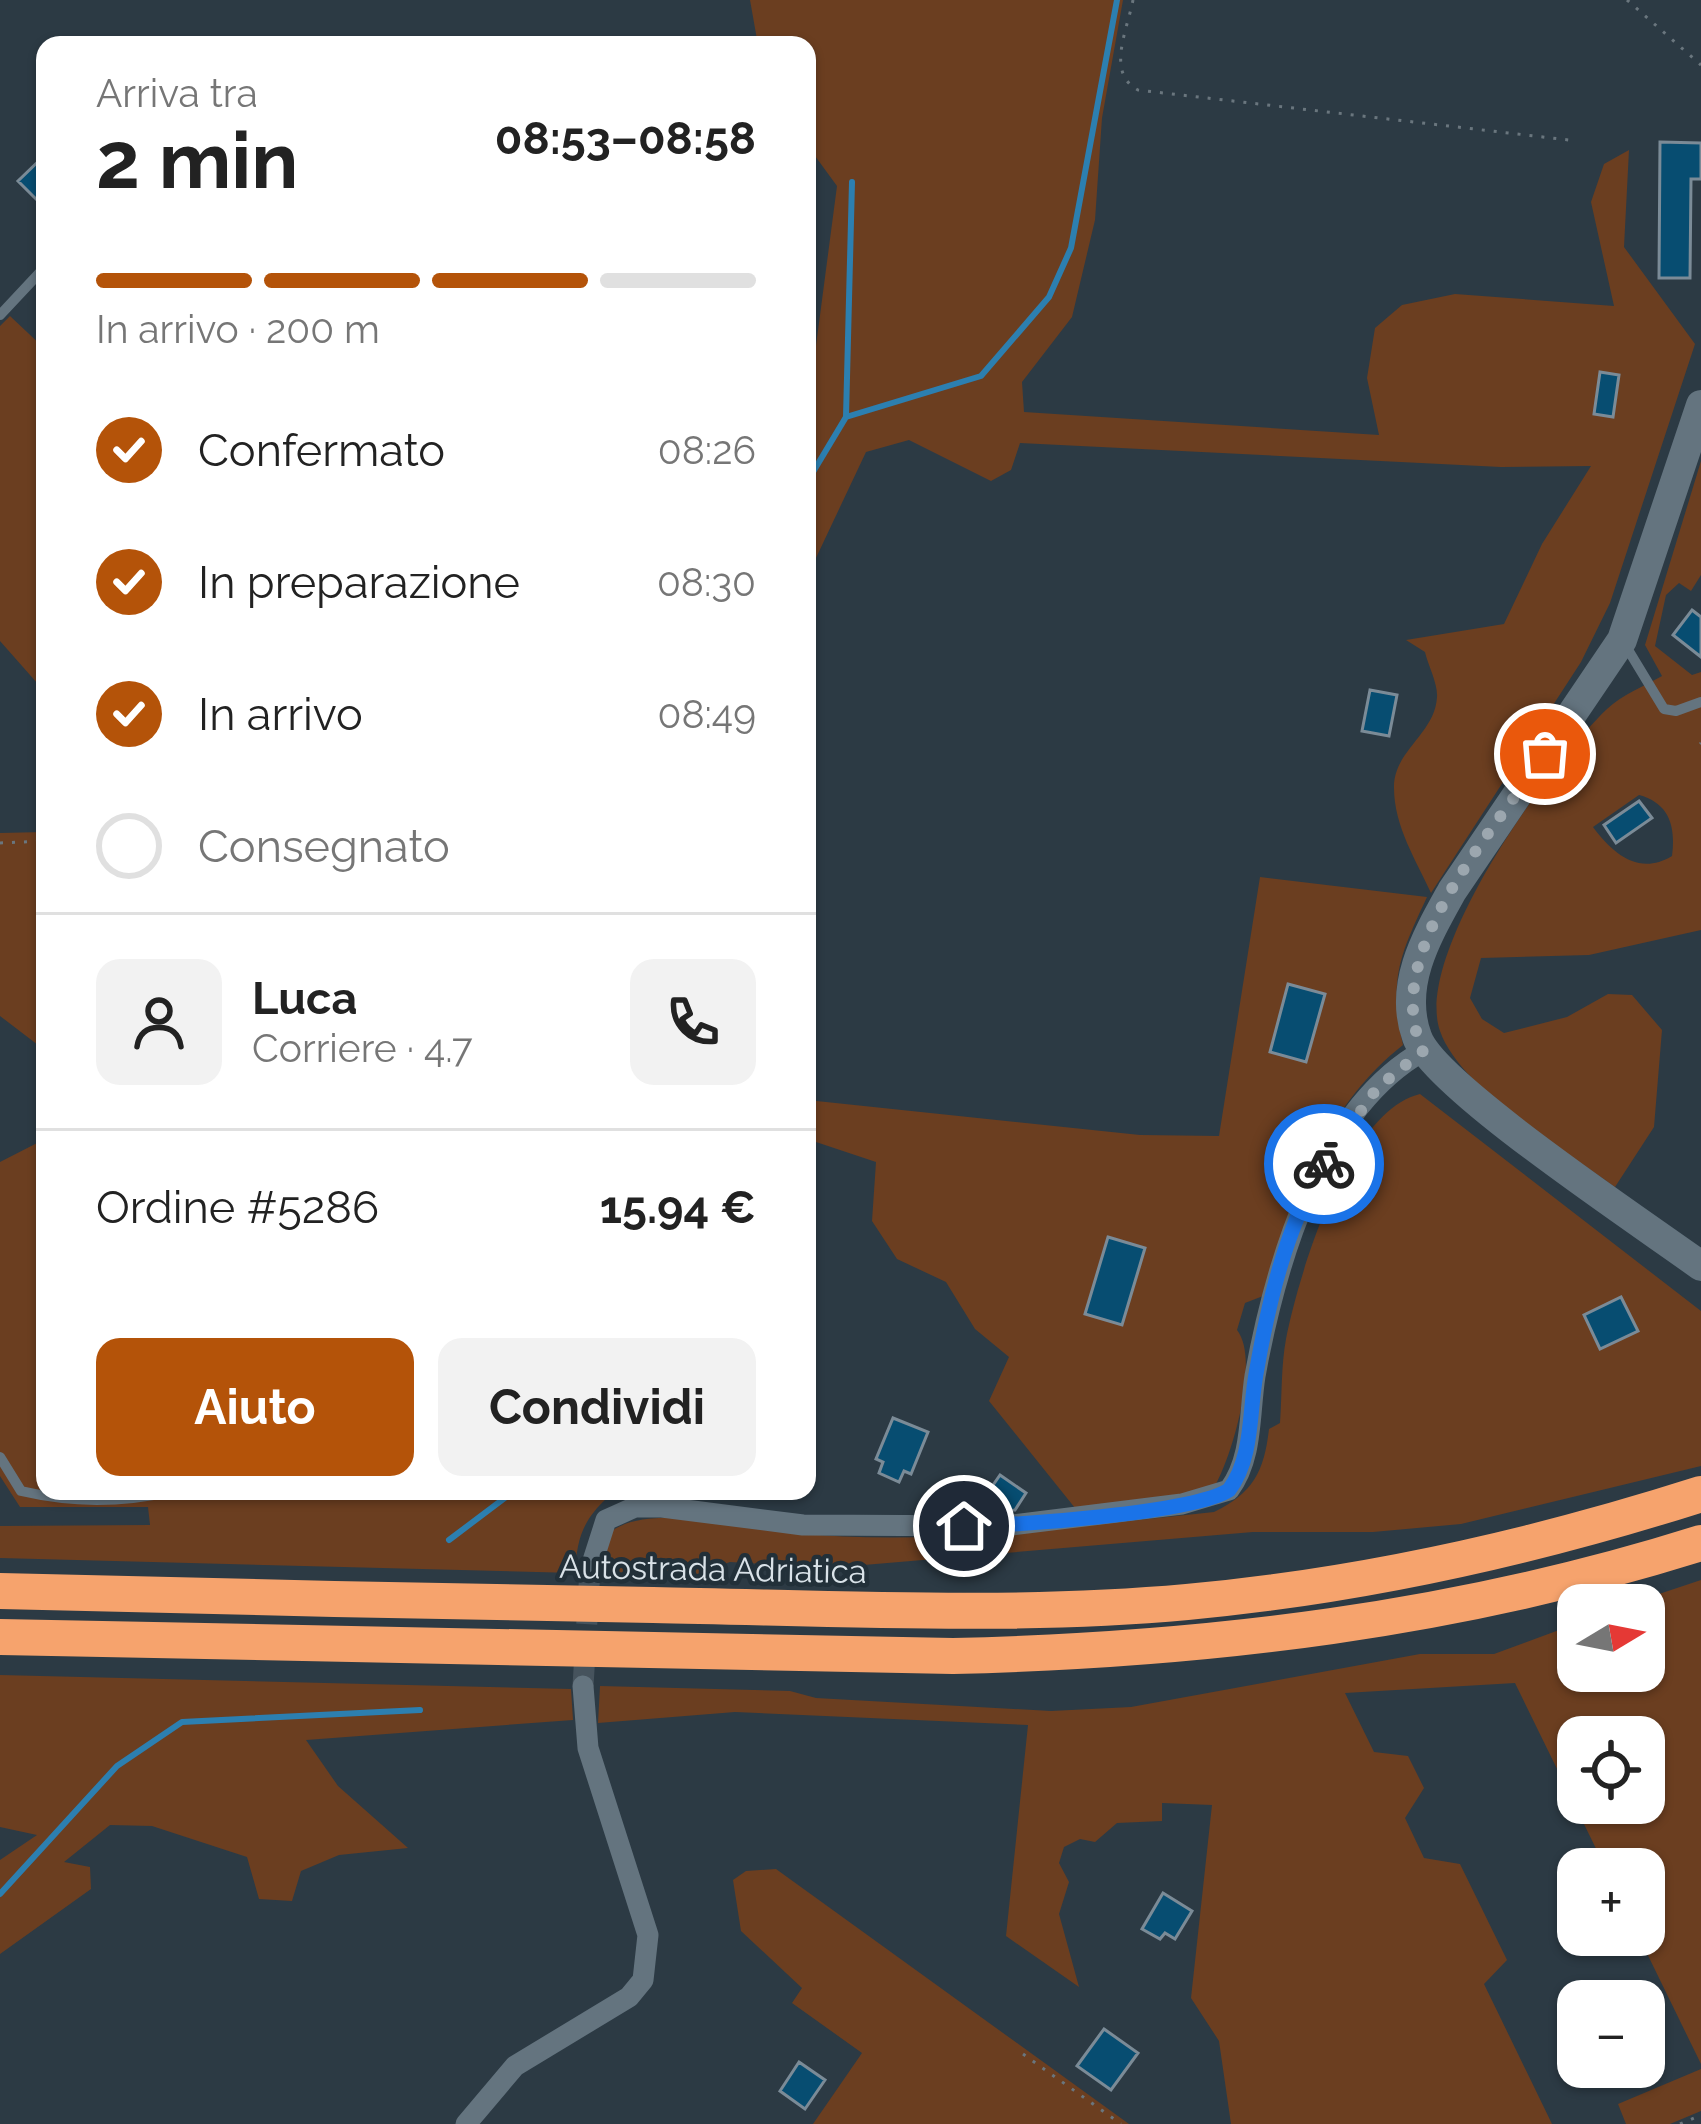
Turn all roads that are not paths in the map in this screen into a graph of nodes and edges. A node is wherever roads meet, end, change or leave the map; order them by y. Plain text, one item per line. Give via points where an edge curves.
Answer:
1 (36, 277) edge
2 (0, 315) edge
3 (1701, 405) edge
4 (1622, 640) junction
5 (1701, 702) edge
6 (1423, 1051) junction
7 (1701, 1266) edge
8 (0, 1457) edge
9 (1701, 1494) edge
10 (36, 1495) edge
11 (58, 1500) edge
12 (132, 1500) edge
13 (1701, 1543) edge
14 (590, 1570) tunnel mouth
15 (0, 1592) edge
16 (0, 1637) edge
17 (583, 1686) tunnel mouth
18 (466, 2124) edge

1 - 2 lane
3 - 4 main road
4 - 5 lane via 1664,709
4 - 6 main road via 1430,932 1411,988
6 - 7 main road via 1446,1079
6 - 14 street via 1352,1118 1307,1192 1266,1320 1246,1454 1238,1478 1217,1498 1004,1526 803,1525 635,1507 605,1520
8 - 10 lane via 21,1491
9 - 15 highway, Autostrada Adriatica via 1398,1571 1187,1602 1064,1609 524,1606
11 - 12 lane
13 - 16 highway via 1409,1616 1077,1653
17 - 18 street via 588,1748 648,1935 643,1980 629,1997 515,2066

